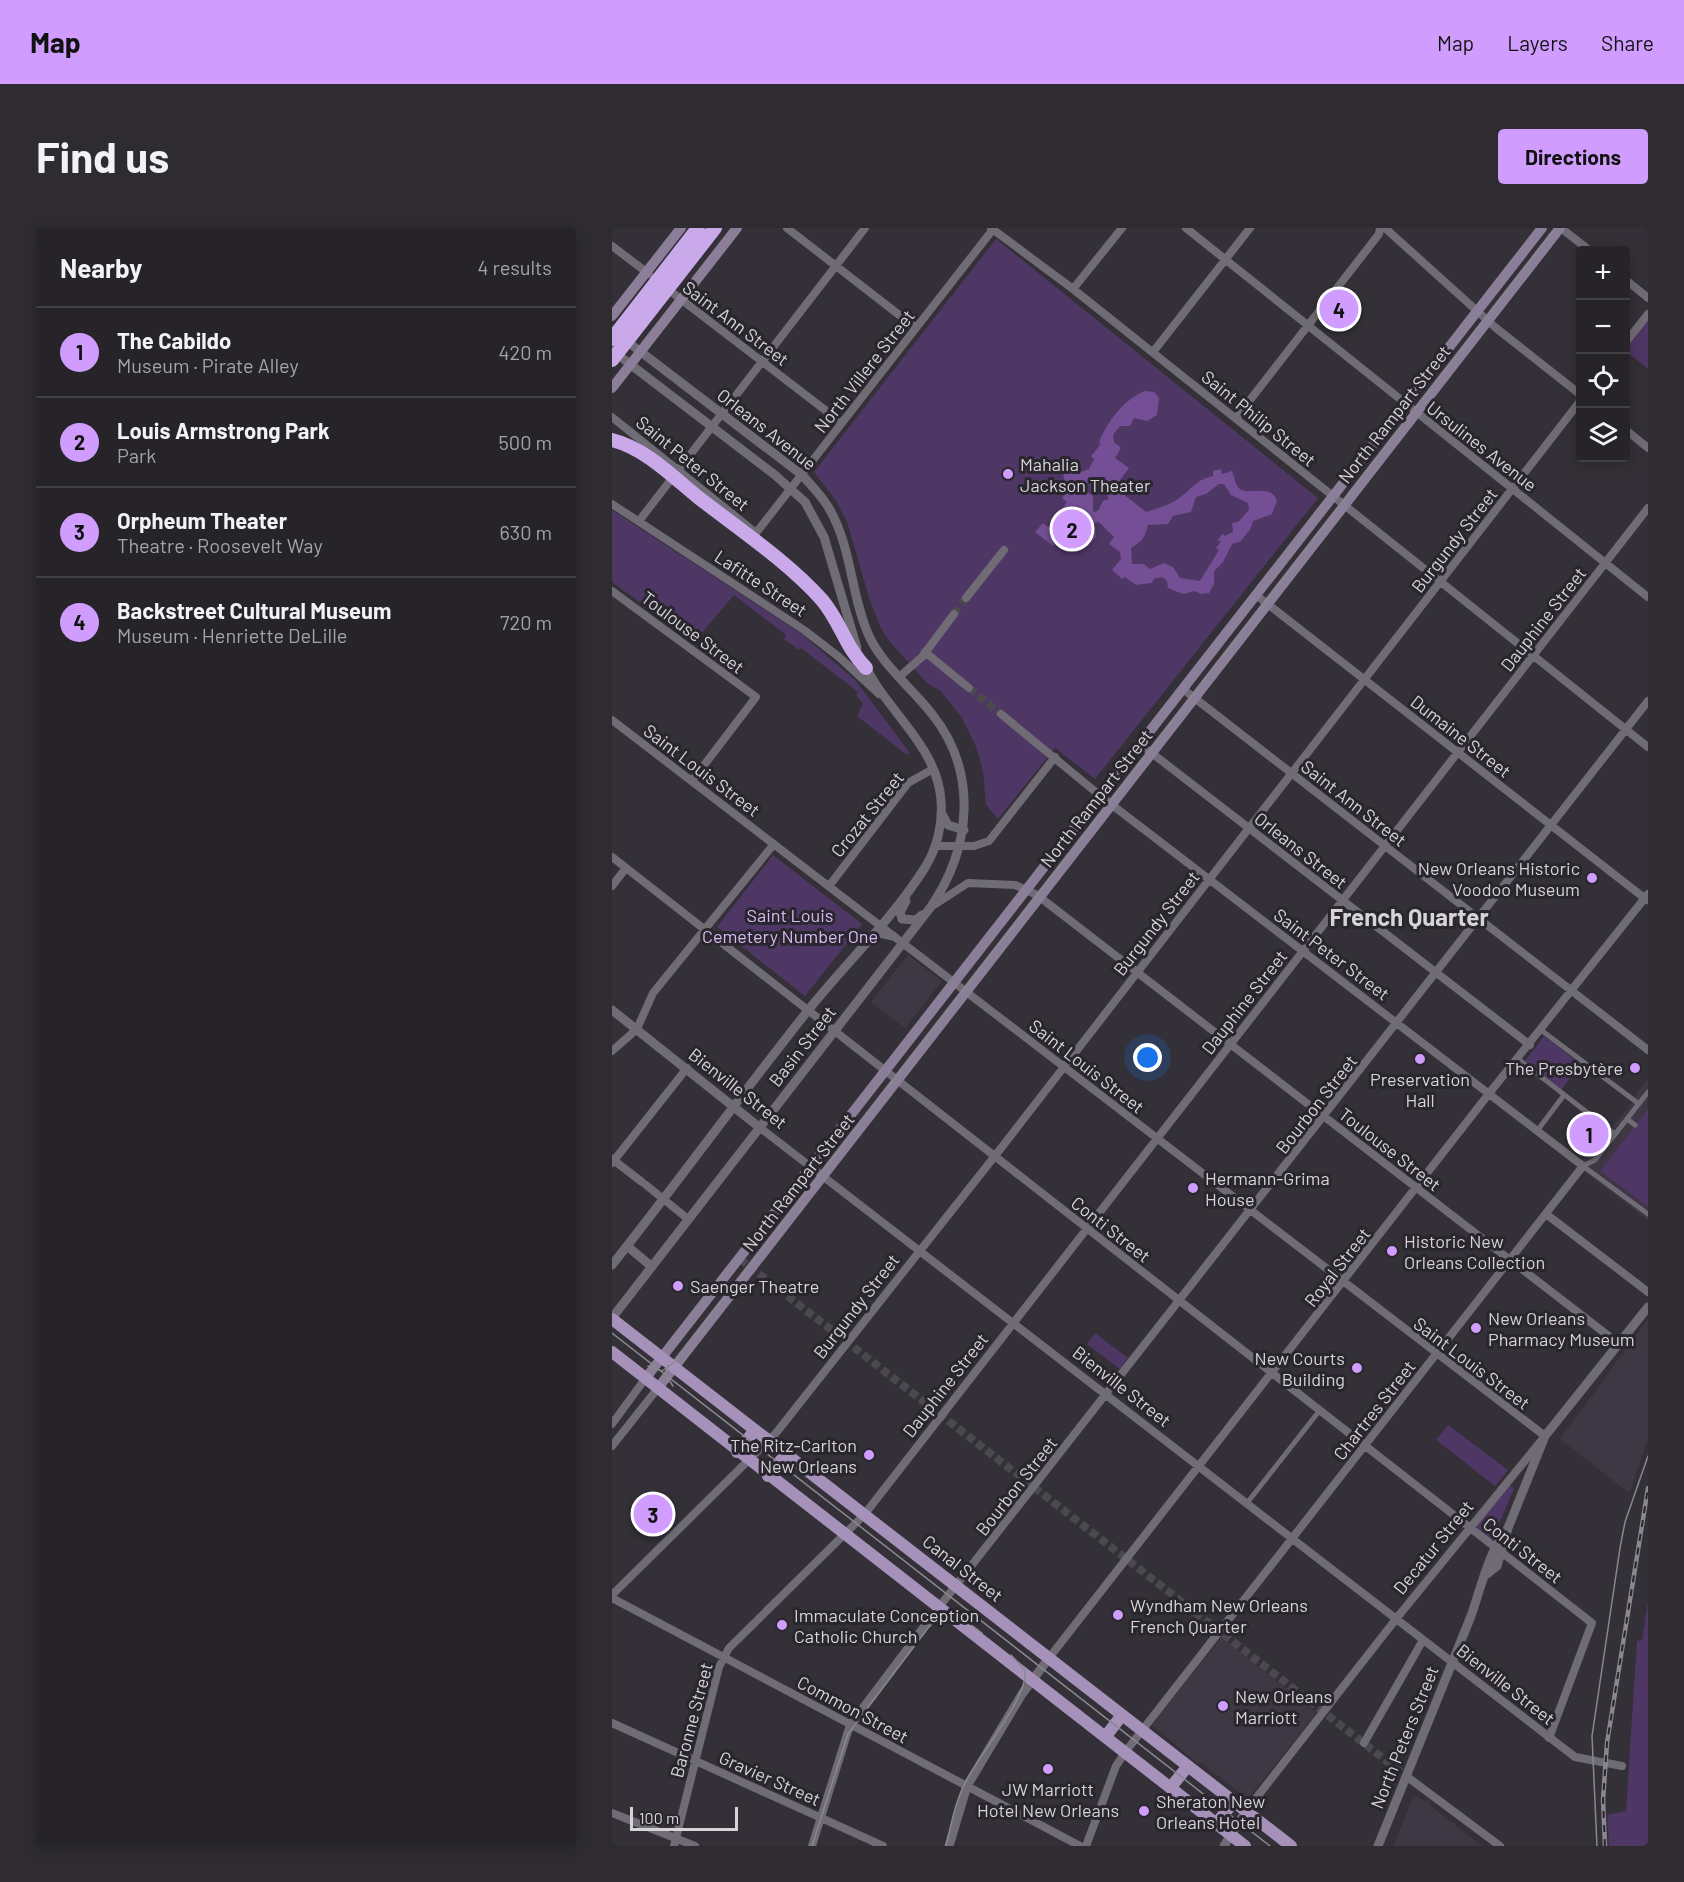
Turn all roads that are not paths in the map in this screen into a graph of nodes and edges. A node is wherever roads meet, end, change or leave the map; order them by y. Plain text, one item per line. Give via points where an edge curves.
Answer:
1 (683, 228) edge
2 (698, 228) edge
3 (715, 228) edge
4 (736, 228) edge
5 (787, 228) edge
6 (865, 228) edge
7 (1122, 228) edge
8 (1186, 228) edge
9 (1250, 228) edge
10 (1383, 228) edge
11 (1542, 228) edge
12 (1561, 228) edge
13 (993, 229) edge
14 (612, 246) edge
15 (1584, 246) edge
16 (1226, 259) junction
17 (836, 266) junction
18 (653, 275) junction
19 (1630, 282) edge
20 (1073, 289) junction
21 (1648, 297) edge
22 (681, 300) junction
23 (1478, 312) junction
24 (1648, 314) edge
25 (612, 316) edge
26 (1488, 321) junction
27 (1308, 327) junction
28 (916, 328) junction
29 (612, 330) edge
30 (1630, 337) edge
31 (612, 339) edge
32 (612, 350) edge
33 (640, 351) junction
34 (1153, 352) junction
35 (612, 360) edge
36 (762, 361) junction
37 (631, 364) junction
38 (612, 388) edge
39 (1576, 390) edge
40 (1404, 403) junction
41 (1576, 406) edge
42 (721, 413) junction
43 (1416, 413) junction
44 (612, 417) edge
45 (1236, 418) junction
46 (842, 423) junction
47 (711, 425) junction
48 (1630, 433) edge
49 (612, 440) edge
50 (1648, 448) edge
51 (676, 470) junction
52 (802, 475) junction
53 (792, 488) junction
54 (1512, 489) junction
55 (1332, 497) junction
56 (612, 504) edge
57 (1344, 506) junction
58 (1648, 508) edge
59 (639, 521) junction
60 (756, 533) joint
61 (845, 550) junction
62 (1004, 550) dead end
63 (829, 555) junction
64 (1605, 563) junction
65 (1439, 582) junction
66 (612, 591) edge
67 (1256, 595) junction
68 (1648, 597) edge
69 (966, 598) tunnel mouth
70 (1268, 604) junction
71 (954, 614) tunnel mouth
72 (925, 652) junction
73 (1533, 657) junction
74 (866, 668) junction
75 (899, 677) junction
76 (1364, 680) junction
77 (969, 688) tunnel mouth
78 (1183, 689) junction
79 (1194, 698) junction
80 (884, 699) junction
81 (1648, 701) edge
82 (1001, 714) tunnel mouth
83 (612, 720) edge
84 (1626, 730) junction
85 (1140, 744) junction
86 (1648, 747) edge
87 (1459, 752) junction
88 (1151, 753) junction
89 (1055, 757) junction
90 (933, 769) junction
91 (1291, 773) junction
92 (692, 781) junction
93 (1101, 795) junction
94 (1112, 804) junction
95 (941, 811) junction
96 (1551, 826) junction
97 (1249, 829) junction
98 (964, 830) junction
99 (774, 844) junction
100 (961, 845) junction
101 (935, 846) junction
102 (1385, 846) junction
103 (612, 857) edge
104 (926, 866) junction
105 (626, 868) junction
106 (1209, 879) junction
107 (612, 886) edge
108 (829, 886) junction
109 (1028, 890) junction
110 (1040, 897) junction
111 (1647, 898) edge
112 (1342, 901) junction
113 (930, 908) junction
114 (1479, 919) junction
115 (880, 925) junction
116 (703, 928) junction
117 (872, 936) junction
118 (893, 936) junction
119 (902, 944) junction
120 (1304, 950) junction
121 (1137, 972) junction
122 (1437, 973) junction
123 (954, 982) junction
124 (1572, 991) junction
125 (966, 992) junction
126 (612, 1010) edge
127 (807, 1012) junction
128 (1398, 1023) junction
129 (637, 1029) junction
130 (1541, 1030) junction
131 (833, 1032) junction
132 (1230, 1044) junction
133 (1530, 1045) junction
134 (1648, 1050) edge
135 (612, 1051) edge
136 (1518, 1059) junction
137 (1063, 1067) junction
138 (687, 1068) junction
139 (885, 1072) junction
140 (897, 1081) junction
141 (1648, 1092) edge
142 (1488, 1094) junction
143 (1564, 1095) junction
144 (1639, 1104) junction
145 (734, 1106) junction
146 (1324, 1117) junction
147 (1627, 1119) junction
148 (1635, 1125) dead end
149 (759, 1127) junction
150 (1537, 1131) junction
151 (1615, 1134) junction
152 (1156, 1139) junction
153 (993, 1156) junction
154 (613, 1161) edge
155 (812, 1166) junction
156 (1585, 1168) junction
157 (824, 1175) junction
158 (1417, 1189) junction
159 (664, 1199) junction
160 (1250, 1212) junction
161 (1546, 1214) junction
162 (1648, 1214) edge
163 (688, 1219) junction
164 (1086, 1228) junction
165 (627, 1246) junction
166 (920, 1249) junction
167 (1510, 1261) junction
168 (612, 1265) edge
169 (651, 1266) junction
170 (1343, 1284) junction
171 (1648, 1292) edge
172 (1179, 1300) junction
173 (1648, 1307) edge
174 (612, 1318) edge
175 (1013, 1322) junction
176 (1619, 1344) junction
177 (612, 1352) edge
178 (1437, 1354) junction
179 (662, 1357) junction
180 (674, 1367) junction
181 (1273, 1373) junction
182 (645, 1379) junction
183 (658, 1388) junction
184 (1106, 1394) junction
185 (1320, 1410) junction
186 (612, 1424) edge
187 (755, 1430) junction
188 (1545, 1436) junction
189 (769, 1440) junction
190 (1365, 1445) junction
191 (612, 1446) edge
192 (737, 1452) junction
193 (786, 1454) junction
194 (748, 1461) junction
195 (1200, 1466) junction
196 (768, 1476) junction
197 (1247, 1503) junction
198 (864, 1515) junction
199 (1470, 1528) junction
200 (845, 1536) junction
201 (1292, 1538) junction
202 (1498, 1550) junction
203 (956, 1586) junction
204 (612, 1597) edge
205 (938, 1608) junction
206 (1396, 1619) junction
207 (1423, 1640) junction
208 (723, 1658) junction
209 (1049, 1658) junction
210 (1452, 1662) junction
211 (1033, 1680) junction
212 (1122, 1715) junction
213 (612, 1723) edge
214 (850, 1725) junction
215 (1142, 1730) junction
216 (1106, 1736) junction
217 (1549, 1738) junction
218 (1364, 1743) dead end
219 (1126, 1751) junction
220 (694, 1761) junction
221 (1188, 1766) junction
222 (1622, 1766) dead end
223 (1406, 1776) junction
224 (967, 1786) junction
225 (1171, 1787) junction
226 (1234, 1801) junction
227 (1246, 1811) junction
228 (612, 1813) edge
229 (820, 1817) junction
230 (1216, 1823) junction
231 (1230, 1834) junction
232 (675, 1843) edge
233 (695, 1846) edge
234 (812, 1846) edge
235 (883, 1846) edge
236 (949, 1846) edge
237 (1080, 1846) edge
238 (1086, 1846) edge
239 (1224, 1846) edge
240 (1245, 1846) edge
241 (1291, 1846) edge
242 (1377, 1846) edge
243 (1500, 1846) edge

1 - 18 highway via 676,250
2 - 18 highway
3 - 35 highway
4 - 22 main road
5 - 17 street
6 - 17 street
7 - 20 street
8 - 16 street, Ursulines Avenue
9 - 16 street
10 - 23 street
10 - 27 street
11 - 23 main road, North Rampart Street
12 - 15 street
12 - 26 main road, North Rampart Street
13 - 20 street, Saint Philip Street
13 - 28 street, North Villere Street
14 - 18 street, Saint Ann Street
16 - 27 street, Ursulines Avenue
16 - 34 street
17 - 28 street
17 - 36 street
18 - 22 street, Saint Ann Street
18 - 25 main road
18 - 31 highway
19 - 21 street
20 - 34 street, Saint Philip Street
22 - 33 main road
22 - 36 street, Saint Ann Street
23 - 26 street
23 - 40 main road, North Rampart Street
24 - 30 street
26 - 39 street
26 - 43 main road, North Rampart Street
27 - 40 street, Ursulines Avenue
27 - 45 street
28 - 46 street, North Villere Street
29 - 33 street, Orleans Avenue
32 - 37 street, Orleans Avenue
33 - 37 main road
33 - 42 street, Orleans Avenue
34 - 45 street, Saint Philip Street
36 - 42 street
36 - 46 street, Saint Ann Street
37 - 38 main road
37 - 47 street, Orleans Avenue
40 - 43 street, Ursulines Avenue
40 - 55 main road, North Rampart Street
41 - 54 street, Burgundy Street
42 - 47 street
42 - 52 street, Orleans Avenue
43 - 54 street, Ursulines Avenue
43 - 57 main road, North Rampart Street
44 - 51 street, Saint Peter Street
45 - 55 street, Saint Philip Street
46 - 52 street, North Villere Street
47 - 51 street
47 - 53 street, Orleans Avenue
48 - 50 street
49 - 74 highway via 644,456 800,579 828,607 853,655
51 - 59 street
51 - 60 street, Saint Peter Street
52 - 53 street, North Villere Street
52 - 61 street, Orleans Avenue via 831,511
53 - 60 street, North Villere Street
53 - 63 street, Orleans Avenue via 814,514
54 - 64 street, Ursulines Avenue
54 - 65 street, Burgundy Street
55 - 57 street, Saint Philip Street
55 - 67 main road, North Rampart Street
56 - 59 street, Lafitte Street
57 - 65 street, Saint Philip Street
57 - 70 main road, North Rampart Street
58 - 64 street, Dauphine Street
59 - 80 street, Lafitte Street via 804,630
61 - 63 street
61 - 75 street, Orleans Avenue via 870,637
62 - 69 street
63 - 74 street, Orleans Avenue via 848,625
64 - 68 street, Ursulines Avenue
64 - 73 street, Dauphine Street
65 - 73 street, Saint Philip Street
65 - 76 street, Burgundy Street
66 - 92 street, Toulouse Street via 756,697
67 - 70 street, Dumaine Street
67 - 78 main road, North Rampart Street
70 - 76 street, Dumaine Street
70 - 79 main road, North Rampart Street
71 - 72 street
72 - 75 street
72 - 77 street
73 - 84 street, Saint Philip Street
73 - 87 street, Dauphine Street
74 - 80 street, Orleans Avenue
75 - 98 street, Orleans Avenue via 937,720 955,754 964,793
76 - 87 street, Dumaine Street
76 - 91 street, Burgundy Street
78 - 79 street, Saint Ann Street
78 - 85 main road, North Rampart Street
79 - 88 main road, North Rampart Street
79 - 91 street, Saint Ann Street
80 - 90 street, Orleans Avenue
81 - 84 street, Bourbon Street
82 - 89 street, Saint Peter Street
83 - 92 street, Saint Louis Street
84 - 86 street, Saint Philip Street
84 - 96 street, Bourbon Street
85 - 88 street, Orleans Street
85 - 93 main road, North Rampart Street
87 - 96 street, Dumaine Street
87 - 102 street, Dauphine Street
88 - 94 main road, North Rampart Street
88 - 97 street, Orleans Street
89 - 93 street, Saint Peter Street
89 - 100 street via 989,841
90 - 95 street, Orleans Avenue
90 - 108 street, Crozat Street via 908,783
91 - 97 street, Burgundy Street
91 - 102 street, Saint Ann Street
92 - 99 street, Saint Louis Street
93 - 94 street, Saint Peter Street
93 - 109 main road, North Rampart Street
94 - 106 street, Saint Peter Street
94 - 110 main road, North Rampart Street
95 - 98 street via 948,825
95 - 101 street, Orleans Avenue
96 - 111 street, Dumaine Street
96 - 114 street, Bourbon Street
97 - 106 street, Burgundy Street
97 - 112 street, Orleans Street
98 - 100 street, Orleans Avenue
99 - 108 street, Saint Louis Street
99 - 116 street
100 - 101 street
100 - 113 street, Orleans Avenue
101 - 104 street, Orleans Avenue
102 - 112 street, Dauphine Street
102 - 114 street, Saint Ann Street
103 - 105 street, Conti Street
104 - 113 street via 916,889 901,907 900,916 906,921 916,920
104 - 115 street, Basin Street
105 - 107 street
105 - 116 street, Conti Street
106 - 120 street, Saint Peter Street
106 - 121 street, Burgundy Street
108 - 115 street, Saint Louis Street
109 - 110 street, Toulouse Street
109 - 113 street, Toulouse Street via 1007,884 968,883
109 - 123 main road, North Rampart Street
110 - 121 street, Toulouse Street
110 - 125 main road, North Rampart Street
111 - 124 street, Royal Street
112 - 120 street, Dauphine Street
112 - 122 street, Orleans Street
113 - 119 street, Basin Street
114 - 122 street, Bourbon Street
114 - 124 street, Saint Ann Street
115 - 117 street, Basin Street
115 - 118 street, Saint Louis Street
116 - 127 street, Conti Street
116 - 129 street via 653,993
117 - 118 street
117 - 127 street, Basin Street
118 - 119 street, Saint Louis Street
119 - 123 street, Saint Louis Street
119 - 131 street, Basin Street
120 - 128 street, Saint Peter Street
120 - 132 street, Dauphine Street
121 - 132 street, Toulouse Street
121 - 137 street, Burgundy Street
122 - 128 street, Bourbon Street
122 - 133 street, Orleans Street
123 - 125 street, Saint Louis Street
123 - 139 main road, North Rampart Street
124 - 130 street, Royal Street
124 - 134 street, Saint Ann Street
125 - 137 street, Saint Louis Street
125 - 140 main road, North Rampart Street
126 - 129 street, Bienville Street
127 - 131 street, Conti Street
127 - 145 street, Basin Street
128 - 142 street, Saint Peter Street
128 - 146 street, Bourbon Street
129 - 135 street
129 - 138 street, Bienville Street
130 - 133 street, Royal Street
130 - 144 street
131 - 139 street, Conti Street
131 - 149 street, Basin Street
132 - 146 street, Toulouse Street
132 - 152 street, Dauphine Street
133 - 136 street, Royal Street
136 - 142 street, Royal Street
136 - 143 street
137 - 152 street, Saint Louis Street
137 - 153 street, Burgundy Street
138 - 145 street, Bienville Street
138 - 154 street
139 - 140 street, Conti Street
139 - 155 main road, North Rampart Street
140 - 153 street, Conti Street
140 - 157 main road, North Rampart Street
141 - 144 street, Chartres Street
142 - 150 street, Saint Peter Street
142 - 158 street, Royal Street
143 - 150 street
143 - 151 street
144 - 147 street, Chartres Street
145 - 149 street, Bienville Street
145 - 159 street, Basin Street
146 - 158 street, Toulouse Street
146 - 160 street, Bourbon Street
147 - 148 street
147 - 151 street, Chartres Street
149 - 155 street, Bienville Street
149 - 163 street, Basin Street
150 - 156 street, Saint Peter Street
151 - 156 street, Chartres Street
152 - 160 street, Saint Louis Street
152 - 164 street, Dauphine Street
153 - 164 street, Conti Street
153 - 166 street, Burgundy Street
154 - 159 street
155 - 157 street, Bienville Street
155 - 179 main road, North Rampart Street
156 - 161 street, Chartres Street
156 - 162 street, Saint Peter Street
157 - 166 street, Bienville Street
157 - 180 main road, North Rampart Street
158 - 167 street, Toulouse Street
158 - 170 street, Royal Street
159 - 163 street
159 - 165 street, Basin Street
160 - 170 street, Saint Louis Street
160 - 172 street, Bourbon Street
161 - 167 street, Chartres Street
161 - 171 street
163 - 169 street, Basin Street
164 - 172 street, Conti Street
164 - 175 street, Dauphine Street
165 - 168 street, Basin Street
165 - 169 street
166 - 175 street, Bienville Street
166 - 189 street, Burgundy Street
167 - 176 street, Toulouse Street
167 - 178 street, Chartres Street
169 - 174 street, Basin Street
170 - 178 street, Saint Louis Street
170 - 181 street, Royal Street
172 - 181 street, Conti Street
172 - 184 street, Bourbon Street
173 - 176 street, Decatur Street
174 - 179 main road, Canal Street
175 - 184 street, Bienville Street
175 - 198 street, Dauphine Street
176 - 188 street, Decatur Street
177 - 182 main road
178 - 188 street, Saint Louis Street
178 - 190 street, Chartres Street
179 - 180 main road, Canal Street
179 - 182 main road, North Rampart Street
180 - 183 main road, North Rampart Street
180 - 187 main road, Canal Street
181 - 185 street, Conti Street
181 - 195 street, Royal Street
182 - 183 main road
182 - 186 street
183 - 191 street
183 - 192 main road
184 - 195 street, Bienville Street
184 - 203 street, Bourbon Street
185 - 190 street, Conti Street
185 - 197 street
187 - 189 main road, Canal Street
187 - 192 main road
188 - 199 street, Decatur Street
188 - 202 street, North Peters Street
189 - 193 main road, Canal Street
189 - 194 street, Burgundy Street
190 - 199 street, Conti Street
190 - 201 street, Chartres Street
192 - 194 main road
193 - 196 main road
193 - 198 main road, Canal Street
194 - 196 main road
194 - 204 street, Burgundy Street
195 - 197 street, Bienville Street
195 - 209 street, Royal Street
196 - 200 main road
197 - 201 street, Bienville Street
198 - 200 street, Baronne Street
198 - 203 main road, Canal Street
199 - 202 street, Conti Street
199 - 206 street, Decatur Street
200 - 205 main road
200 - 208 street, Baronne Street
201 - 206 street, Bienville Street
201 - 215 street, Chartres Street
202 - 210 street, North Peters Street via 1497,1566 1487,1574
202 - 217 street, Conti Street via 1592,1623
203 - 205 street, Bourbon Street
203 - 209 main road, Canal Street
204 - 208 street, Common Street
205 - 211 main road
205 - 214 street, Bourbon Street
206 - 207 street, Bienville Street
206 - 227 street, Decatur Street
207 - 210 street, Bienville Street
207 - 218 street
208 - 214 street, Common Street
208 - 220 street, Baronne Street
209 - 211 street
209 - 212 main road, Canal Street
210 - 217 street, Bienville Street
210 - 223 street, North Peters Street
211 - 216 main road
211 - 224 street
212 - 215 main road, Canal Street
212 - 216 main road
213 - 220 street, Gravier Street
214 - 224 street, Common Street
214 - 229 street, Bourbon Street
215 - 219 street, Chartres Street
215 - 221 main road, Canal Street
216 - 219 main road
217 - 222 street, Bienville Street via 1575,1757
219 - 225 main road
219 - 238 street, Chartres Street via 1116,1766
220 - 229 street, Gravier Street
220 - 232 street, Baronne Street
221 - 225 main road
221 - 226 main road, Canal Street
223 - 242 street, North Peters Street
223 - 243 street
224 - 236 street
224 - 237 street, Common Street
225 - 230 main road
226 - 227 main road, Canal Street
226 - 230 main road
227 - 231 street
227 - 241 main road, Canal Street
228 - 232 street
229 - 234 street, Bourbon Street
229 - 235 street, Gravier Street
230 - 231 main road
231 - 239 street
231 - 240 main road
232 - 233 street

